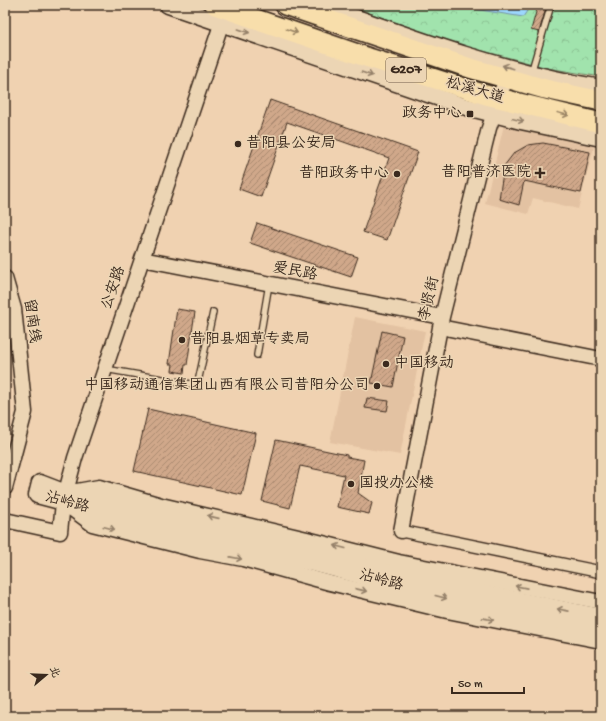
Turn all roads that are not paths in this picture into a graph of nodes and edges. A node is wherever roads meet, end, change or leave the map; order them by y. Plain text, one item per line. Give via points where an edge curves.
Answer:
1 (168, 5) edge
2 (285, 5) edge
3 (320, 5) edge
4 (551, 5) edge
5 (223, 11) edge
6 (531, 73) junction
7 (506, 78) junction
8 (601, 88) edge
9 (601, 101) edge
10 (497, 106) junction
11 (601, 123) edge
12 (601, 138) edge
13 (142, 259) junction
14 (5, 278) edge
15 (269, 284) junction
16 (213, 312) dead end
17 (441, 322) junction
18 (257, 355) dead end
19 (601, 359) edge
20 (105, 369) junction
21 (5, 488) edge
22 (65, 498) junction
23 (5, 520) edge
24 (401, 531) joint
25 (601, 572) edge
26 (601, 602) edge
27 (601, 617) edge
28 (601, 629) edge
29 (601, 641) edge

1 - 5 main road
2 - 7 highway, 松溪大道 / G207
6 -> 3 main road via 447,50
4 - 6 lane
5 -> 10 highway, 松溪大道 / G207 via 370,58
5 - 13 street, 公安路
6 - 8 main road
7 - 9 highway, 松溪大道 / G207
7 - 10 street, 李贤街
10 -> 11 highway, 松溪大道 / G207
10 -> 12 main road
10 - 17 street, 李贤街 via 489,128
13 - 15 street, 爱民路
13 - 20 street, 公安路
14 - 21 street, 留南线 via 14,309 25,412
15 - 17 street, 爱民路
15 - 18 lane
16 - 20 lane via 198,382 191,384
17 - 19 street, 爱民路
17 - 24 street, 李贤街
20 - 22 street, 公安路 via 75,458
22 - 23 street, 公安路 via 60,532
26 -> 22 street via 399,562 161,505 99,487
27 -> 22 main road, 沾岭路 via 404,577 292,548
22 -> 28 main road, 沾岭路 via 186,534 317,564 449,599
22 -> 29 street via 92,524 447,611
24 - 25 street

